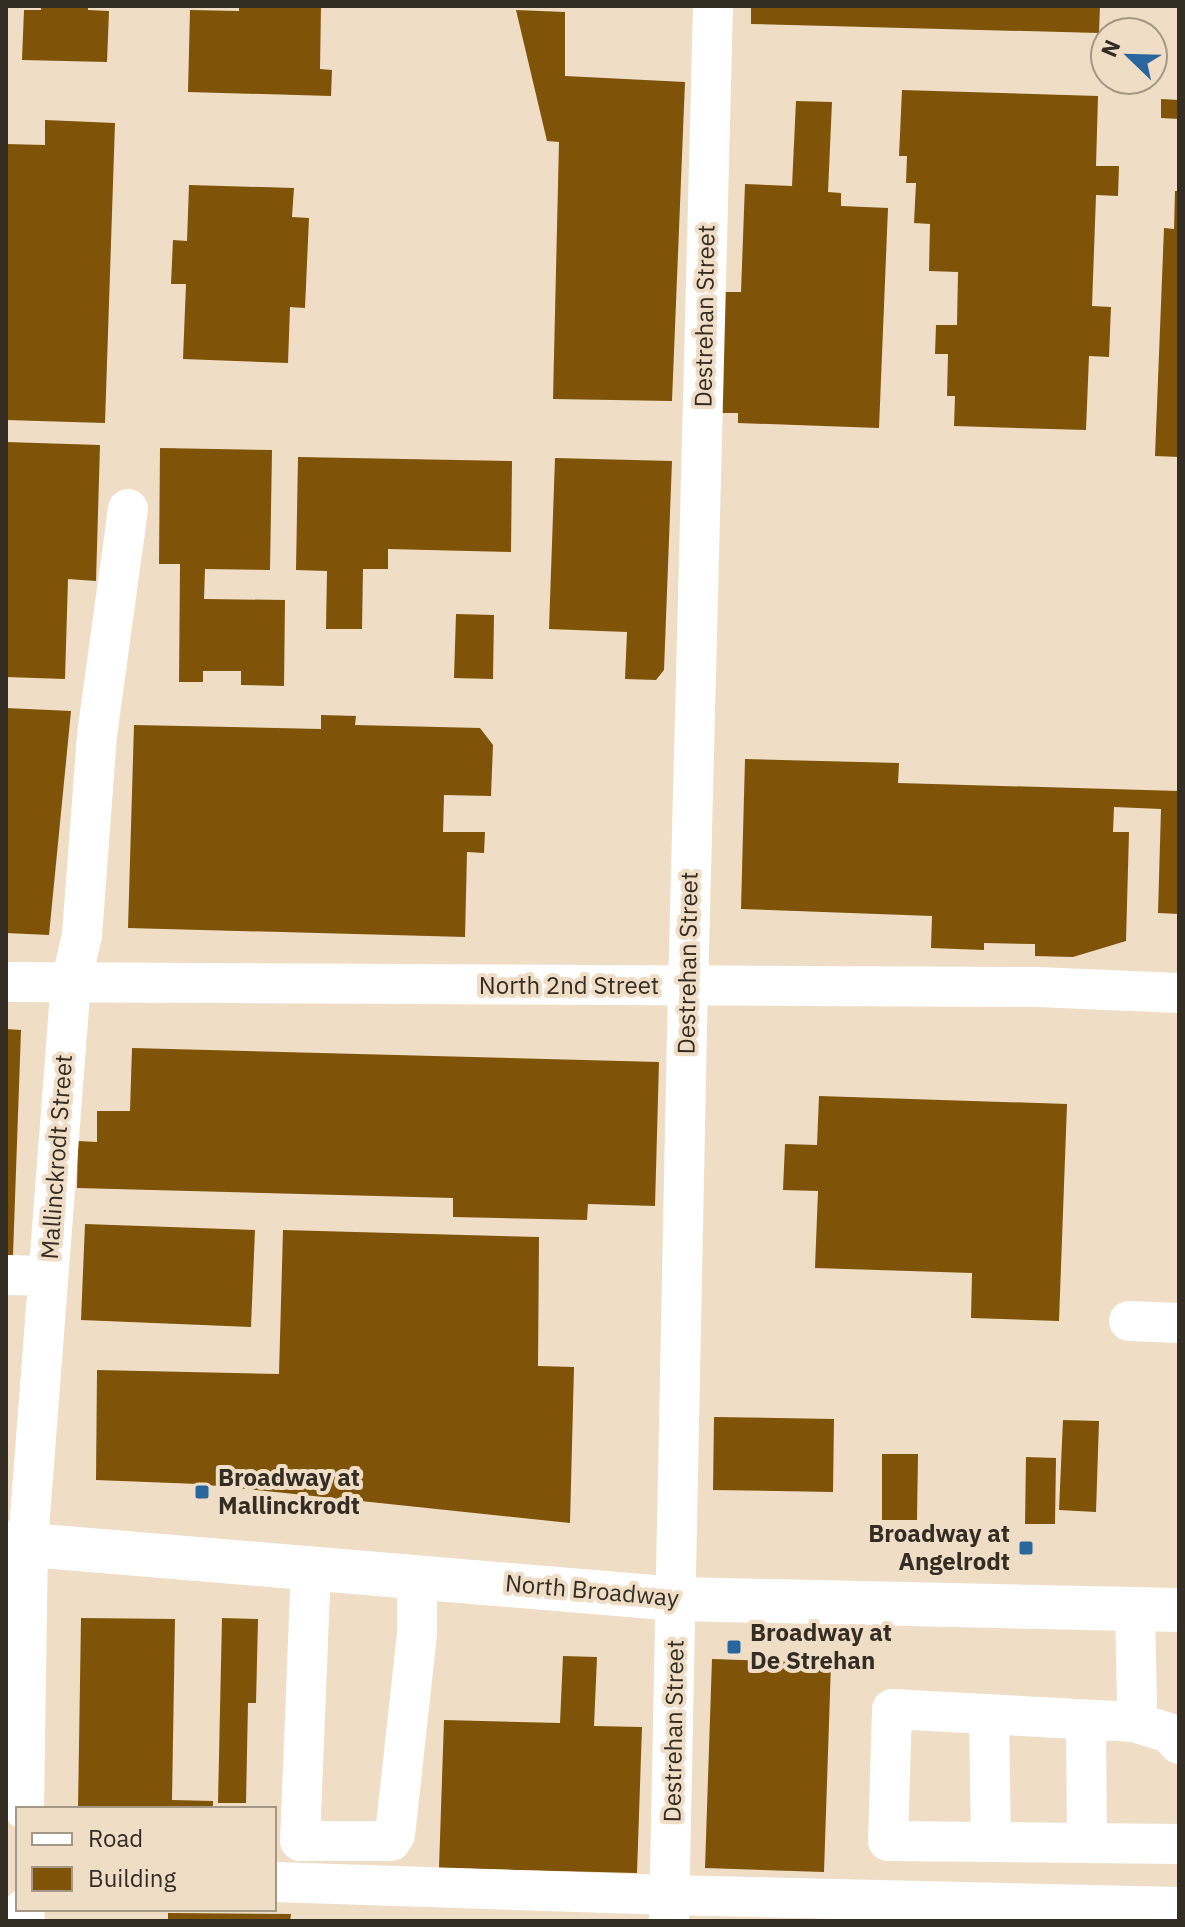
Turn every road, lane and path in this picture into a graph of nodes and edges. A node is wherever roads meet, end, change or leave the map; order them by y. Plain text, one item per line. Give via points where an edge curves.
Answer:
1 (713, 6) edge
2 (128, 509) dead end
3 (6, 982) edge
4 (71, 984) junction
5 (688, 986) junction
6 (1179, 993) edge
7 (6, 1275) edge
8 (48, 1276) junction
9 (1129, 1321) dead end
10 (1179, 1323) edge
11 (21, 1425) edge
12 (17, 1543) edge
13 (311, 1567) junction
14 (417, 1576) junction
15 (677, 1599) junction
16 (1135, 1609) junction
17 (1179, 1610) edge
18 (989, 1714) junction
19 (1086, 1720) junction
20 (1134, 1722) junction
21 (1179, 1744) edge
22 (24, 1807) edge
23 (341, 1840) junction
24 (991, 1842) junction
25 (1087, 1843) junction
26 (1179, 1844) edge
27 (276, 1882) edge
28 (341, 1884) junction
29 (1179, 1907) edge
30 (669, 1908) edge

1 - 5 street, Destrehan Street
2 - 4 street, Mallinckrodt Street via 97,735 82,935
3 - 4 street, North 2nd Street
4 - 5 street, North 2nd Street
4 - 8 street, Mallinckrodt Street
5 - 6 street, North 2nd Street
5 - 15 street, Destrehan Street
7 - 8 street
8 - 11 street, Mallinckrodt Street
9 - 10 street
11 - 12 street, Mallinckrodt Street
12 - 13 main road, North Broadway
12 - 22 street, Mallinckrodt Street
13 - 14 main road, North Broadway
13 - 23 street via 300,1841
14 - 15 main road, North Broadway
14 - 23 street via 417,1634 395,1835 391,1841
15 - 16 main road, North Broadway
15 - 30 street, Destrehan Street
16 - 17 main road, North Broadway
16 - 20 street
18 - 19 street
18 - 24 street
18 - 24 street via 892,1709 888,1841
19 - 20 street
19 - 25 street
20 - 21 street via 1169,1733
23 - 28 street
24 - 25 street
25 - 26 street
27 - 28 street
28 - 30 street
29 - 30 street

